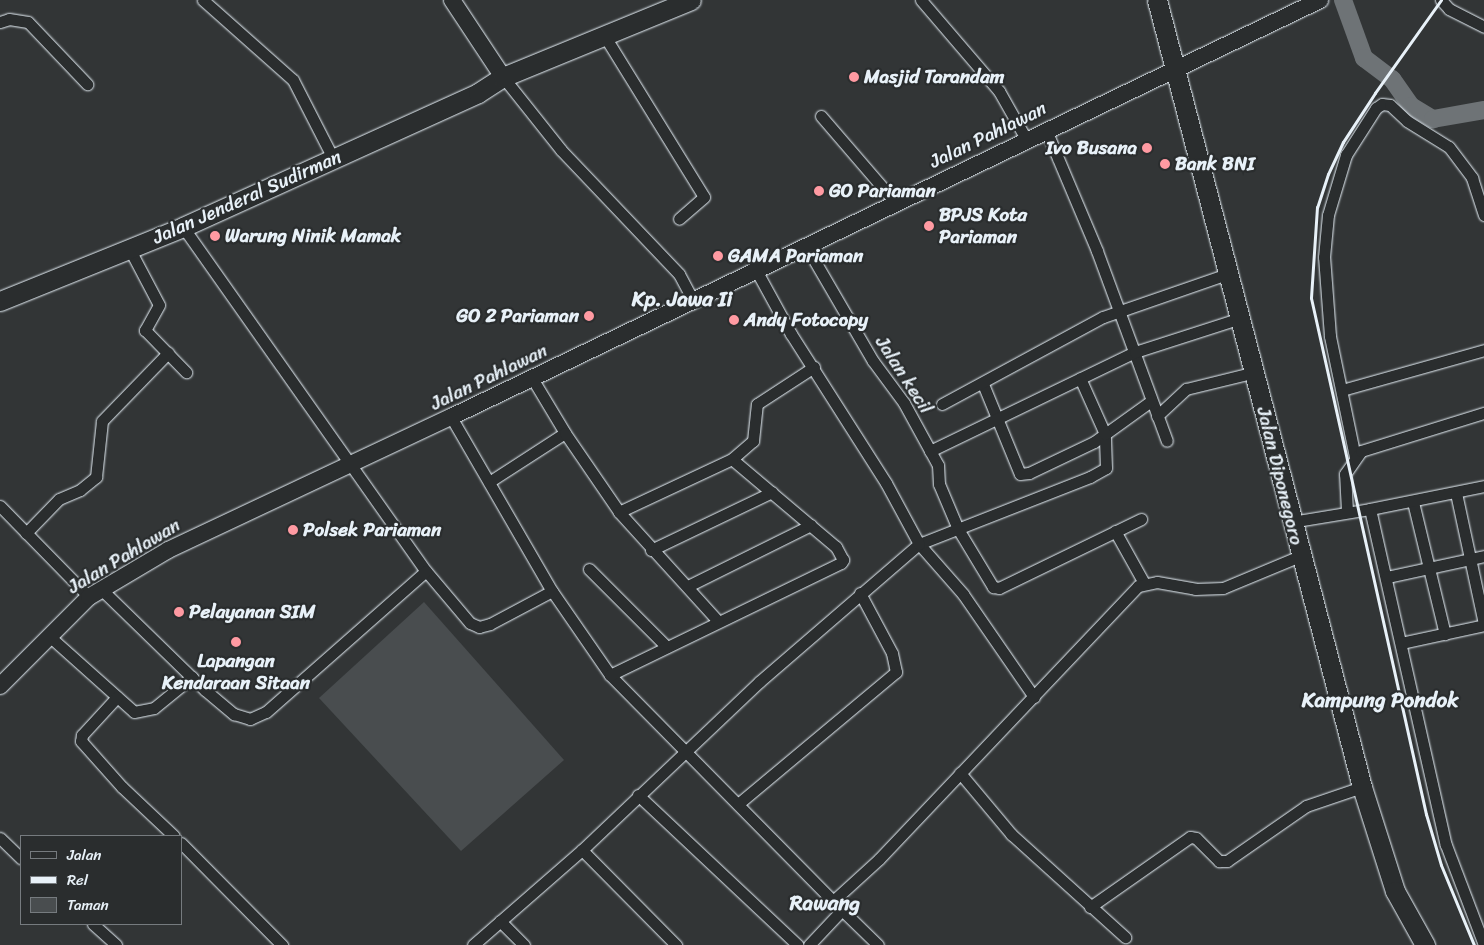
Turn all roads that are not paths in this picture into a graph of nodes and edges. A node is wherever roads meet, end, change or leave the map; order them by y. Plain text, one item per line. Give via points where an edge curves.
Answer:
1 (203, 0) edge
2 (452, 0) edge
3 (691, 0) edge
4 (921, 0) edge
5 (1156, 0) edge
6 (1320, 0) edge
7 (1441, 0) edge
8 (0, 22) edge
9 (1484, 27) edge
10 (604, 35) junction
11 (1176, 66) junction
12 (496, 80) junction
13 (87, 84) dead end
14 (821, 116) dead end
15 (1046, 130) junction
16 (1026, 139) junction
17 (332, 155) junction
18 (895, 202) junction
19 (1484, 215) edge
20 (679, 219) dead end
21 (183, 227) junction
22 (806, 246) junction
23 (129, 248) junction
24 (82, 261) junction
25 (756, 270) junction
26 (1230, 273) junction
27 (0, 288) edge
28 (693, 300) junction
29 (0, 301) edge
30 (1117, 311) junction
31 (1241, 318) junction
32 (1484, 350) edge
33 (1134, 352) junction
34 (168, 353) junction
35 (814, 367) junction
36 (186, 372) dead end
37 (1255, 372) junction
38 (532, 378) junction
39 (1080, 378) junction
40 (983, 384) junction
41 (1342, 390) junction
42 (1151, 401) junction
43 (942, 404) dead end
44 (1484, 413) edge
45 (1157, 416) junction
46 (451, 417) junction
47 (997, 420) junction
48 (565, 433) junction
49 (1105, 434) junction
50 (1167, 441) dead end
51 (930, 451) junction
52 (1355, 457) junction
53 (732, 458) junction
54 (351, 464) junction
55 (490, 482) junction
56 (1484, 486) edge
57 (772, 492) junction
58 (1456, 493) junction
59 (1412, 502) junction
60 (0, 506) edge
61 (1370, 509) junction
62 (619, 512) junction
63 (1347, 512) junction
64 (1141, 519) dead end
65 (1291, 522) junction
66 (811, 525) junction
67 (958, 529) junction
68 (1115, 531) junction
69 (26, 532) junction
70 (919, 544) junction
71 (651, 550) junction
72 (1300, 556) junction
73 (1484, 556) edge
74 (1471, 559) junction
75 (1430, 568) junction
76 (589, 569) dead end
77 (426, 571) junction
78 (1387, 578) junction
79 (1144, 583) junction
80 (688, 586) junction
81 (552, 591) junction
82 (95, 593) junction
83 (860, 594) junction
84 (718, 621) junction
85 (1484, 624) edge
86 (1445, 634) junction
87 (48, 635) junction
88 (1401, 643) junction
89 (667, 647) junction
90 (610, 674) junction
91 (192, 678) junction
92 (0, 686) edge
93 (117, 697) junction
94 (1034, 697) junction
95 (684, 750) junction
96 (960, 773) junction
97 (1362, 787) junction
98 (638, 795) junction
99 (738, 804) junction
100 (173, 835) edge
101 (0, 838) edge
102 (182, 844) edge
103 (582, 850) junction
104 (20, 857) edge
105 (833, 901) junction
106 (1090, 907) junction
107 (842, 910) junction
108 (500, 921) junction
109 (94, 925) edge
110 (1124, 937) dead end
111 (116, 945) edge
112 (282, 945) edge
113 (473, 945) edge
114 (524, 945) edge
115 (676, 945) edge
116 (798, 945) edge
117 (809, 945) edge
118 (878, 945) edge
119 (1426, 945) edge
120 (1484, 945) edge

1 - 17 street via 293,80
2 - 12 street
3 - 10 main road, Jalan Jenderal Sudirman
4 - 16 street via 999,91
5 - 11 main road, Jalan Diponegoro
6 - 11 street, Jalan Pahlawan
7 - 9 street via 1449,9
8 - 13 street via 28,22
10 - 12 main road, Jalan Jenderal Sudirman
10 - 20 street via 704,196
11 - 15 street, Jalan Pahlawan
11 - 26 main road, Jalan Diponegoro
12 - 17 main road, Jalan Jenderal Sudirman via 474,83
12 - 28 street via 679,274
14 - 18 street
15 - 16 street, Jalan Pahlawan
15 - 30 street via 1092,236
16 - 18 street, Jalan Pahlawan
17 - 21 main road, Jalan Jenderal Sudirman
17 - 24 main road, Jalan Jenderal Sudirman via 177,218
18 - 22 street, Jalan Pahlawan
19 - 41 street via 1472,178 1449,146 1407,121 1390,105 1382,104 1376,108 1346,155 1328,215 1325,298
21 - 23 main road, Jalan Jenderal Sudirman
21 - 54 street
22 - 25 street, Jalan Pahlawan
22 - 51 street, Jalan kecil
23 - 24 main road, Jalan Jenderal Sudirman
23 - 34 street via 159,305 145,330
24 - 27 main road, Jalan Jenderal Sudirman
24 - 29 main road, Jalan Jenderal Sudirman
25 - 28 street, Jalan Pahlawan
25 - 35 street via 791,334
26 - 30 street
26 - 31 main road, Jalan Diponegoro
28 - 38 street, Jalan Pahlawan
30 - 33 street
30 - 40 street
31 - 33 street
31 - 37 main road, Jalan Diponegoro
32 - 41 street
33 - 39 street
33 - 42 street
34 - 36 street
34 - 69 street via 102,421 99,467 93,480 59,499
35 - 53 street via 755,407 754,441
35 - 70 street via 893,494
37 - 45 street via 1186,390
37 - 65 main road, Jalan Diponegoro
38 - 46 street, Jalan Pahlawan
38 - 48 street
39 - 47 street
39 - 49 street
40 - 43 street
40 - 47 street
41 - 52 street
42 - 45 street
42 - 49 street
44 - 52 street via 1370,447
45 - 50 street
46 - 54 street, Jalan Pahlawan
46 - 55 street
47 - 49 street via 1020,474 1072,454
47 - 51 street
48 - 55 street
48 - 62 street
49 - 67 street via 1108,464 1103,471
51 - 67 street, Jalan kecil via 938,465 939,484
52 - 63 street via 1343,481
53 - 57 street
53 - 62 street
54 - 77 street
54 - 82 street, Jalan Pahlawan via 168,550
55 - 81 street
56 - 58 street
57 - 66 street
57 - 71 street
58 - 59 street
58 - 74 street
59 - 61 street
59 - 75 street
60 - 69 street
61 - 63 street
61 - 78 street
62 - 71 street
63 - 65 street
64 - 68 street
65 - 72 main road, Jalan Diponegoro
66 - 80 street
66 - 84 street via 836,547 843,560 841,564
67 - 68 street, Jalan kecil via 996,588
67 - 70 street
68 - 79 street
69 - 82 street
70 - 83 street
70 - 94 street via 963,594
71 - 80 street
72 - 79 street via 1223,588 1195,589 1157,582
72 - 97 main road, Jalan Diponegoro
73 - 74 street
74 - 75 street
74 - 85 street
75 - 78 street
75 - 86 street
76 - 89 street
77 - 81 street via 466,618 479,627
77 - 91 street via 260,716 250,719 234,714
78 - 88 street
79 - 94 street via 1120,603
80 - 84 street
81 - 90 street
82 - 87 street, Jalan Pahlawan
82 - 91 street
83 - 95 street
83 - 99 street via 892,653 896,672
84 - 89 street
85 - 86 street
86 - 88 street
87 - 92 street, Jalan Pahlawan
87 - 93 street
88 - 120 street via 1446,845
89 - 90 street
90 - 95 street
91 - 93 street via 148,712 134,712
93 - 100 street via 82,735 81,741 122,787
94 - 96 street
95 - 98 street
95 - 99 street
96 - 105 street via 879,859
96 - 106 street via 1011,834
97 - 106 street via 1306,806 1227,861 1219,861 1196,838 1190,837
97 - 119 main road, Jalan Diponegoro via 1396,892
98 - 103 street
98 - 116 street
99 - 105 street
101 - 104 street
102 - 112 street
103 - 108 street
103 - 115 street
105 - 107 street
106 - 110 street
107 - 117 street
107 - 118 street
108 - 113 street
108 - 114 street
109 - 111 street

